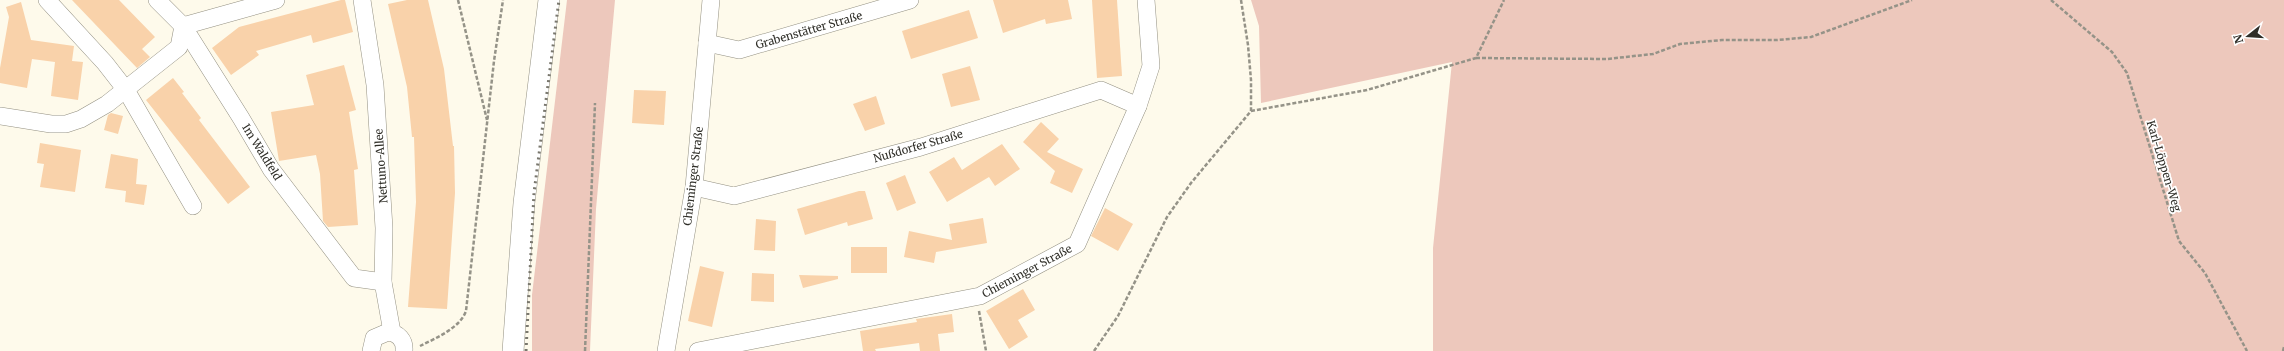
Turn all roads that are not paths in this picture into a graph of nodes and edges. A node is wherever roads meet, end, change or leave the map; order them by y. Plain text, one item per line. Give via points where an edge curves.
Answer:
1 (47, 0) edge
2 (157, 0) edge
3 (276, 0) edge
4 (362, 0) edge
5 (548, 0) edge
6 (711, 0) edge
7 (910, 0) edge
8 (1146, 0) edge
9 (183, 26) junction
10 (707, 43) junction
11 (126, 90) junction
12 (1138, 106) junction
13 (0, 116) edge
14 (694, 187) junction
15 (194, 206) dead end
16 (383, 282) junction
17 (392, 332) junction
18 (410, 349) edge
19 (371, 351) edge
20 (513, 351) edge
21 (666, 351) edge
22 (698, 351) edge

1 - 11 street via 105,63
2 - 9 street, Im Waldfeld
3 - 9 street
4 - 16 street, Nettuno-Allee via 375,85 381,161
5 - 20 street via 524,203
6 - 10 street, Chieminger Straße
7 - 10 street, Grabenstätter Straße via 739,50
8 - 12 street, Chieminger Straße via 1151,66
9 - 11 street via 179,47
9 - 16 street, Im Waldfeld via 271,170 354,278
10 - 14 street, Chieminger Straße
11 - 13 street via 81,119 66,124
11 - 15 street
12 - 14 street, Nußdorfer Straße via 1101,90 921,147 734,196
12 - 22 street, Chieminger Straße via 1077,244 976,297
14 - 21 street, Chieminger Straße
16 - 17 street, Nettuno-Allee
17 - 18 street, Nettuno-Allee
17 - 19 street via 378,334 372,342

